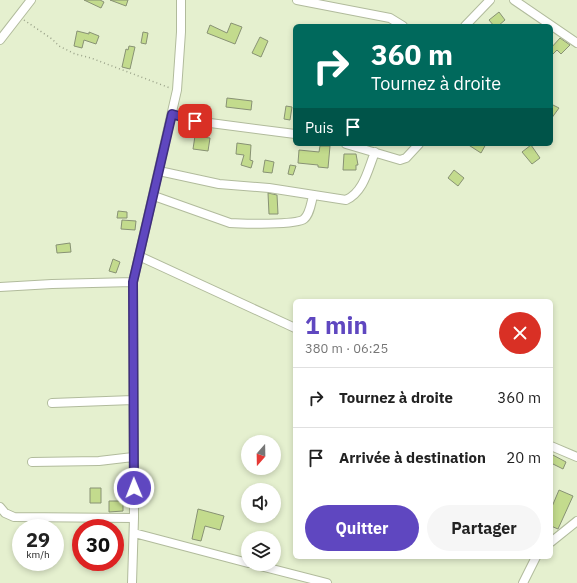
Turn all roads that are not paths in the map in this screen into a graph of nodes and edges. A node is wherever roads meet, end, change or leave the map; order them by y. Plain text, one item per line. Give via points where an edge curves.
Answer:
1 (31, 0) edge
2 (181, 0) edge
3 (297, 0) edge
4 (490, 0) edge
5 (514, 0) edge
6 (400, 24) edge
7 (467, 24) edge
8 (548, 24) edge
9 (553, 27) edge
10 (0, 40) edge
11 (577, 44) edge
12 (172, 114) junction
13 (293, 134) edge
14 (353, 146) edge
15 (417, 146) edge
16 (375, 152) junction
17 (159, 171) junction
18 (154, 196) junction
19 (313, 196) junction
20 (139, 256) junction
21 (133, 282) junction
22 (0, 287) edge
23 (293, 327) edge
24 (133, 400) junction
25 (52, 403) dead end
26 (553, 447) edge
27 (133, 457) junction
28 (577, 458) edge
29 (32, 462) dead end
30 (0, 507) edge
31 (134, 518) junction
32 (577, 521) edge
33 (134, 534) junction
34 (553, 540) edge
35 (535, 559) edge
36 (241, 561) edge
37 (280, 571) edge
38 (132, 583) edge
39 (327, 583) edge
40 (523, 583) edge

1 - 10 street
2 - 12 street via 177,90
3 - 6 street via 390,18
4 - 7 street
5 - 8 street
9 - 11 street
12 - 13 street via 195,121
12 - 17 street
14 - 16 street
15 - 16 street via 406,158 400,160
16 - 19 street via 363,182 354,196 346,200
17 - 18 street
17 - 19 street via 219,184 269,188
18 - 19 street via 230,223 240,224 299,221 308,214
18 - 20 street
20 - 21 street
20 - 23 street
21 - 22 street
21 - 24 street
24 - 25 street
24 - 27 street
26 - 28 street
27 - 29 street via 99,461
27 - 31 street
30 - 31 street via 4,513 14,517
31 - 33 street
32 - 34 street
33 - 36 street
33 - 38 street
35 - 40 street
37 - 39 street

